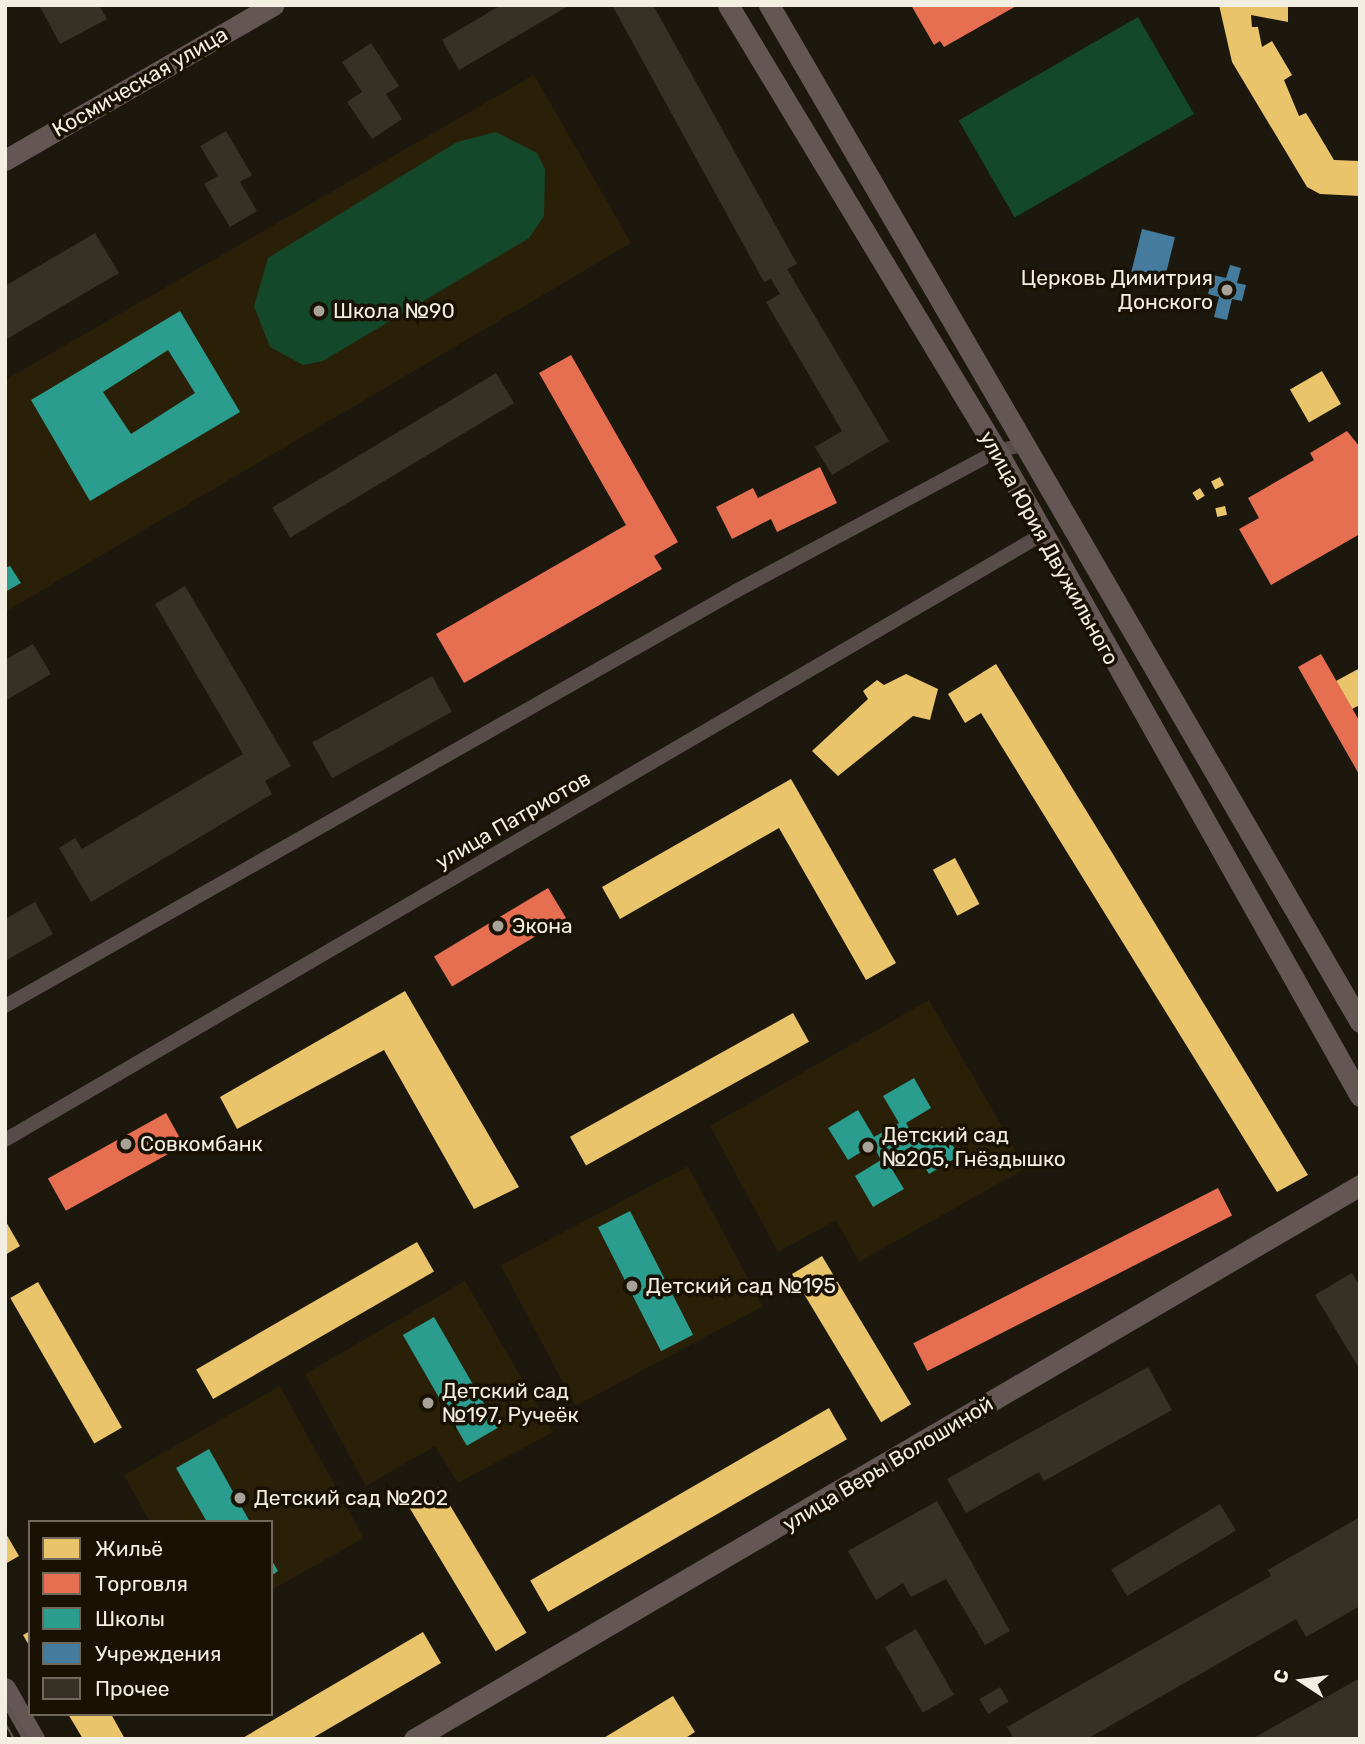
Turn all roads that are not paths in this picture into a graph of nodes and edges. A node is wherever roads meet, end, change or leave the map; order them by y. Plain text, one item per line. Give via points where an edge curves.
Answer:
1 (274, 5) edge
2 (728, 5) edge
3 (769, 5) edge
4 (5, 160) edge
5 (1023, 446) junction
6 (997, 451) junction
7 (1041, 535) junction
8 (1295, 913) junction
9 (1264, 929) junction
10 (5, 1006) edge
11 (1360, 1022) edge
12 (1360, 1096) edge
13 (5, 1140) edge
14 (1360, 1185) edge
15 (5, 1688) edge
16 (34, 1739) edge
17 (414, 1739) edge

1 - 4 street, Космическая улица
2 - 6 street, улица Юрия Двужильного
3 - 5 street, улица Юрия Двужильного
5 - 6 street
5 - 8 street, улица Юрия Двужильного
6 - 7 street, улица Юрия Двужильного
6 - 10 street via 736,591
7 - 9 street, улица Юрия Двужильного
7 - 13 street, улица Патриотов
8 - 9 street
8 - 11 street, улица Юрия Двужильного
9 - 12 street, улица Юрия Двужильного
14 - 17 street, улица Веры Волошиной
15 - 16 street

